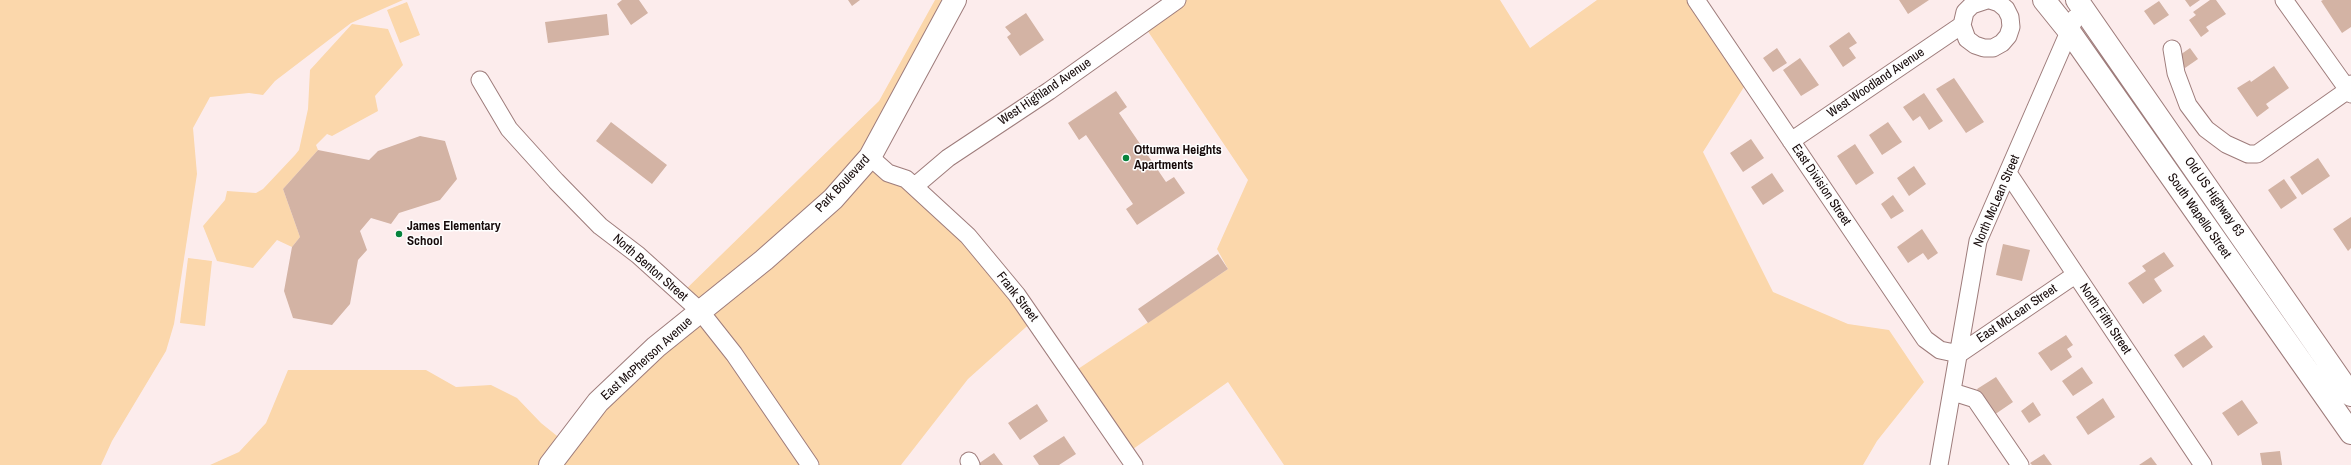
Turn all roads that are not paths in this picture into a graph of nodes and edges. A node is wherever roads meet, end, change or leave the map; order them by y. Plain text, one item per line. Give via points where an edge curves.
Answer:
1 (955, 0) edge
2 (1177, 0) edge
3 (1696, 0) edge
4 (1987, 0) edge
5 (1990, 0) edge
6 (2044, 0) edge
7 (2284, 0) edge
8 (2077, 11) edge
9 (1962, 25) junction
10 (2172, 49) dead end
11 (480, 80) dead end
12 (2350, 89) edge
13 (1792, 141) junction
14 (870, 157) junction
15 (2008, 173) junction
16 (915, 186) junction
17 (2075, 275) junction
18 (700, 312) junction
19 (1959, 354) junction
20 (1953, 392) junction
21 (2351, 395) edge
22 (2351, 433) edge
23 (550, 465) edge
24 (810, 465) edge
25 (1134, 465) edge
26 (1939, 465) edge
27 (2020, 465) edge
28 (2203, 465) edge

1 - 14 main road, Park Boulevard
2 - 16 street, West Highland Avenue via 1049,91 948,158
3 - 13 street, East Division Street
4 - 9 street via 1972,5 1966,12
5 - 9 street via 2006,9 2010,18 2011,27 2002,43 1993,48 1974,45 1968,39
6 - 8 main road, South Wapello Street
7 - 12 street
8 - 15 street, North McLean Street
8 - 21 main road, Old US Highway 63
8 - 22 main road, South Wapello Street
9 - 13 street, West Woodland Avenue
10 - 12 street via 2176,73 2188,105 2206,129 2226,144 2248,154 2257,154
11 - 18 street, North Benton Street via 509,129 556,181 600,226 638,255
13 - 19 street, East Division Street via 1925,339 1940,350
14 - 16 street, Frank Street via 888,173
14 - 18 main road, Park Boulevard via 833,199
15 - 17 street, North Fifth Street
15 - 19 street, North McLean Street via 1978,241
16 - 25 street, Frank Street via 968,236 1018,295
17 - 19 street, East McLean Street
17 - 28 street, North Fifth Street
18 - 23 main road, East McPherson Avenue via 656,347 598,402
18 - 24 street, North Benton Street via 734,354
19 - 20 street, North McLean Street
20 - 26 street, North McLean Street
20 - 27 street via 1975,399

